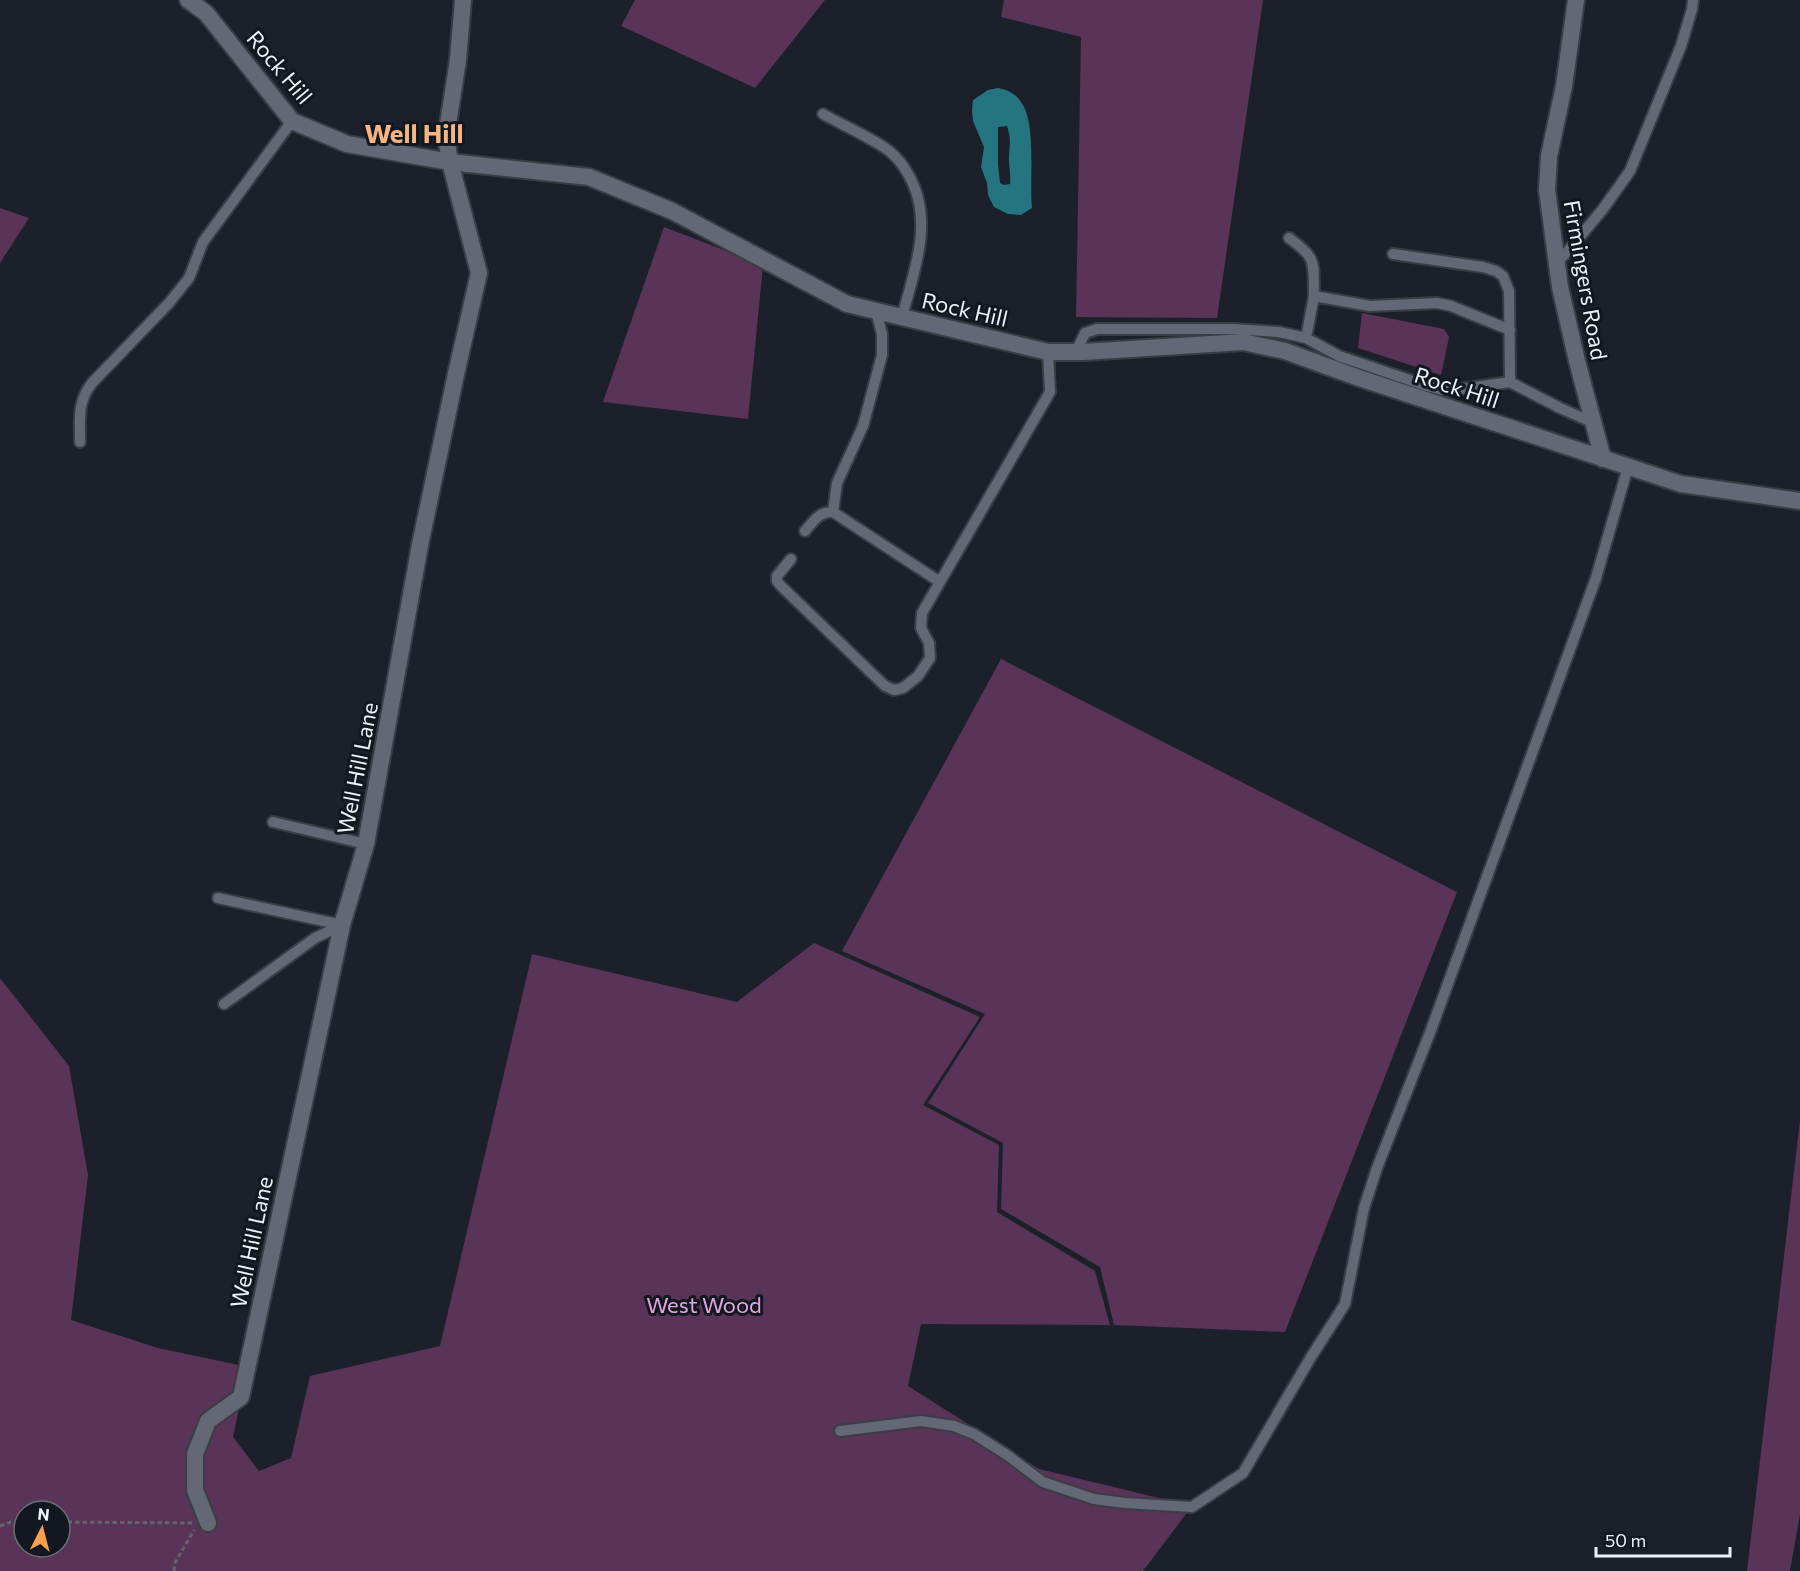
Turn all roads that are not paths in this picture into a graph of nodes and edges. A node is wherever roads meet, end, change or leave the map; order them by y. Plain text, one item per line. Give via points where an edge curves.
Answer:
1 (188, 0) edge
2 (216, 0) edge
3 (463, 0) edge
4 (1576, 0) edge
5 (1693, 0) edge
6 (206, 13) junction
7 (823, 114) dead end
8 (292, 121) junction
9 (450, 162) junction
10 (1289, 238) dead end
11 (1393, 254) dead end
12 (1557, 262) junction
13 (1314, 296) junction
14 (876, 311) junction
15 (902, 317) junction
16 (1510, 330) junction
17 (1306, 338) junction
18 (1048, 352) junction
19 (1076, 352) junction
20 (1510, 382) junction
21 (1592, 422) junction
22 (80, 442) dead end
23 (1603, 459) junction
24 (1628, 467) junction
25 (1800, 501) edge
26 (832, 512) junction
27 (805, 531) dead end
28 (791, 559) dead end
29 (940, 582) junction
30 (273, 822) dead end
31 (366, 844) junction
32 (218, 898) dead end
33 (342, 925) junction
34 (224, 1004) dead end
35 (840, 1431) dead end
36 (208, 1523) dead end

1 - 6 street, Rock Hill
2 - 6 street
3 - 9 street, Well Hill Lane via 446,137
4 - 12 street, Firmingers Road via 1549,156 1547,190
5 - 12 lane via 1681,46 1630,171
6 - 8 street, Rock Hill
7 - 15 lane via 889,151 914,183 922,231
8 - 9 street, Rock Hill via 347,144
8 - 22 lane via 203,242 189,278 84,393
9 - 14 street, Rock Hill via 589,177 672,212 847,304
9 - 31 street, Well Hill Lane via 479,273 423,534
10 - 13 lane via 1313,262
11 - 16 lane via 1496,271 1503,276 1509,291
12 - 21 street, Firmingers Road
13 - 16 lane via 1370,306 1437,303
13 - 17 lane
14 - 15 street, Rock Hill
14 - 26 lane via 882,355 863,426 837,483
15 - 18 street, Rock Hill
16 - 20 lane
17 - 19 lane via 1250,329 1097,329 1085,333
17 - 20 lane via 1339,356 1442,390
18 - 19 street, Rock Hill
18 - 29 lane via 1050,393
19 - 23 street, Rock Hill via 1243,342 1264,346
20 - 21 lane
21 - 23 street, Firmingers Road
23 - 24 street, Rock Hill
24 - 25 street, Rock Hill via 1681,484
24 - 35 lane via 1596,578 1377,1168 1364,1208 1345,1304 1243,1473 1192,1507 1125,1503 1094,1499 1043,1482 974,1434 954,1426 921,1421
26 - 27 lane via 815,519
26 - 29 lane
28 - 29 lane via 777,581 885,686 894,690 918,676 930,658 929,643 921,628 922,614
30 - 31 lane
31 - 33 street, Well Hill Lane
32 - 33 lane
33 - 34 lane via 315,938
33 - 36 street, Well Hill Lane via 241,1397 208,1421 195,1454 195,1490

